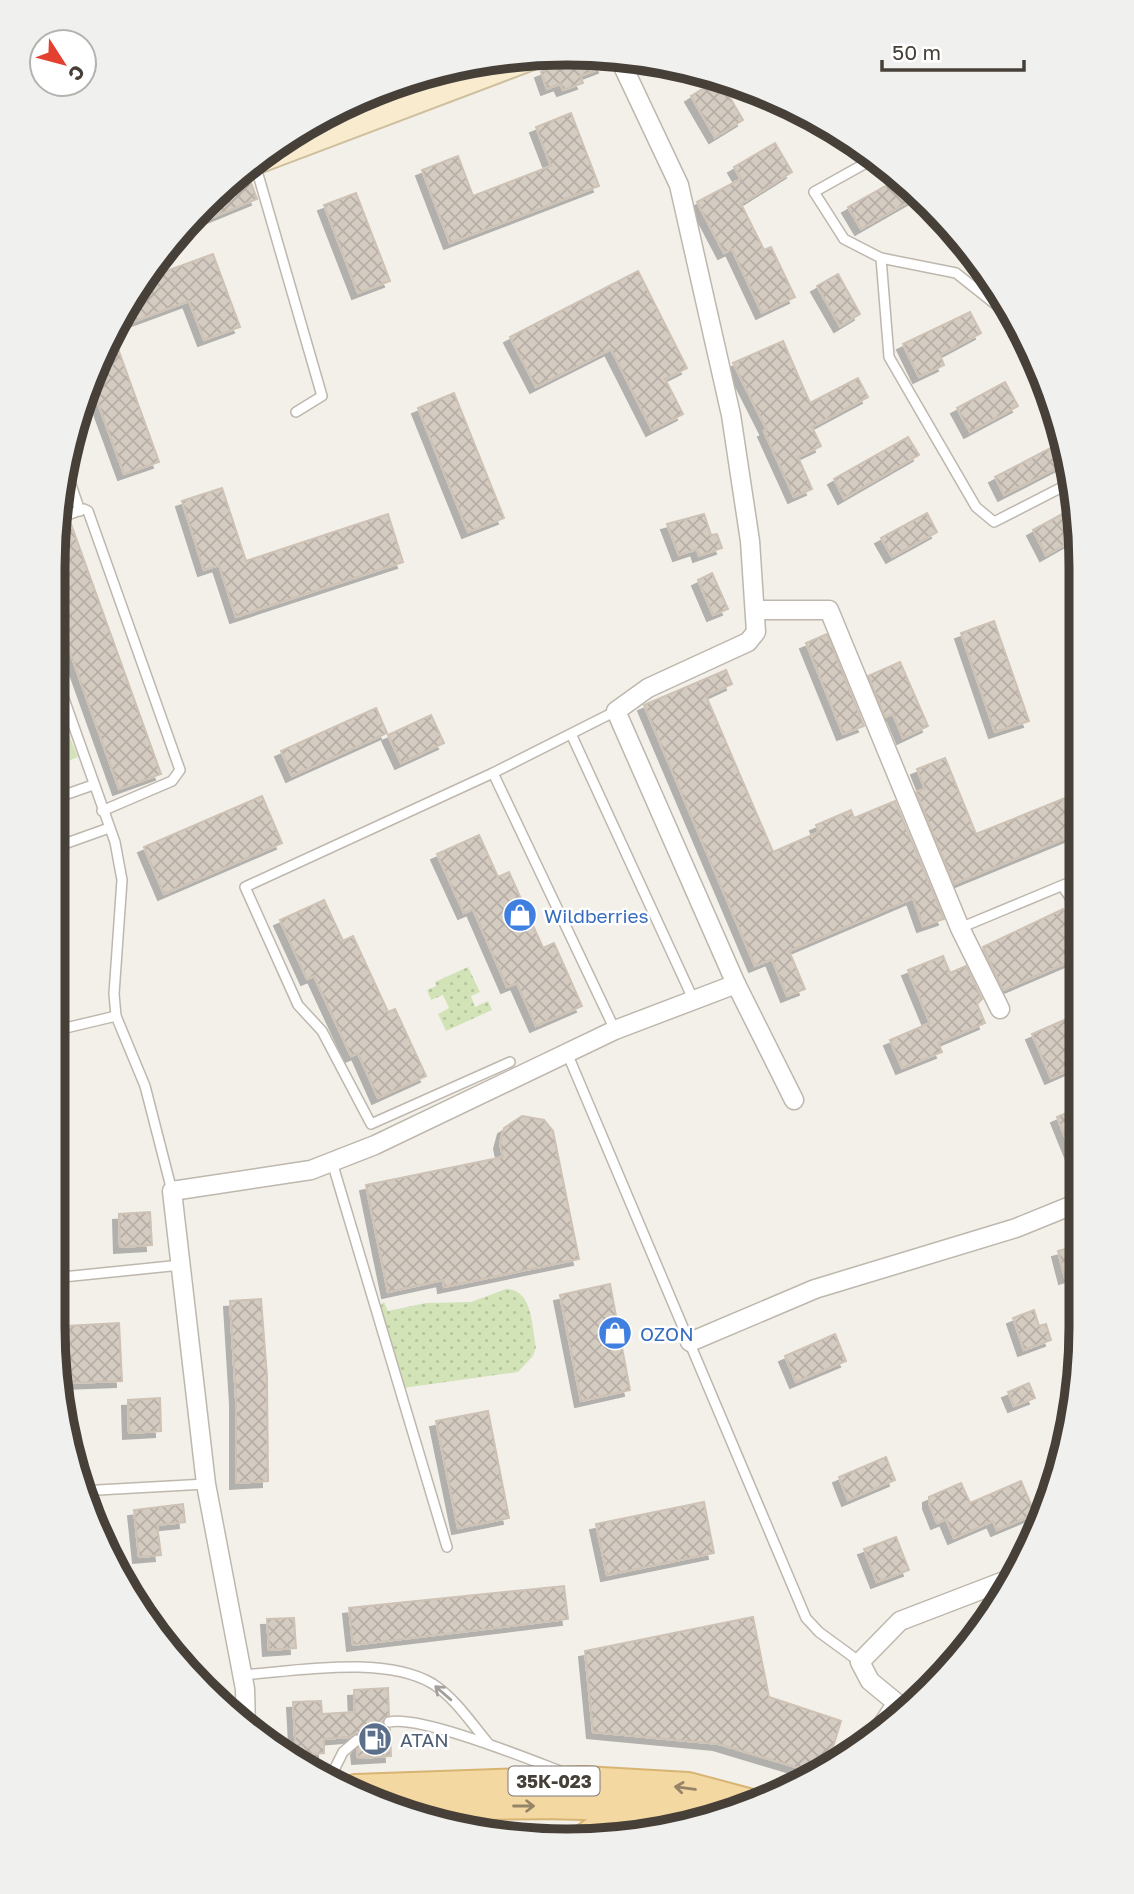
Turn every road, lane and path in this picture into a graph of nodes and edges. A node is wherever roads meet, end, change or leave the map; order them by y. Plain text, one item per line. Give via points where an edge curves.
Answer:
1 (624, 68) edge
2 (474, 73) edge
3 (289, 148) edge
4 (865, 163) edge
5 (256, 173) edge
6 (881, 258) junction
7 (994, 303) edge
8 (296, 412) dead end
9 (71, 486) edge
10 (1063, 487) edge
11 (80, 511) junction
12 (68, 515) edge
13 (755, 610) junction
14 (65, 703) edge
15 (615, 711) junction
16 (572, 736) junction
17 (493, 773) junction
18 (93, 785) junction
19 (65, 795) edge
20 (102, 811) junction
21 (109, 828) junction
22 (65, 844) edge
23 (1069, 884) edge
24 (1063, 887) junction
25 (1069, 896) edge
26 (960, 928) junction
27 (736, 984) junction
28 (694, 1002) junction
29 (1000, 1009) dead end
30 (116, 1016) junction
31 (65, 1028) edge
32 (615, 1030) junction
33 (567, 1052) junction
34 (510, 1062) dead end
35 (794, 1100) dead end
36 (332, 1162) junction
37 (172, 1191) junction
38 (1069, 1206) edge
39 (181, 1265) junction
40 (65, 1277) edge
41 (690, 1342) junction
42 (206, 1484) junction
43 (92, 1490) edge
44 (447, 1547) dead end
45 (999, 1583) edge
46 (860, 1662) junction
47 (242, 1675) junction
48 (898, 1706) edge
49 (245, 1712) edge
50 (390, 1723) dead end
51 (357, 1740) dead end
52 (488, 1744) junction
53 (333, 1771) edge
54 (584, 1781) junction
55 (379, 1793) edge
56 (736, 1800) edge
57 (456, 1804) edge
58 (618, 1806) junction
59 (421, 1807) edge
60 (686, 1815) edge
61 (600, 1828) edge

1 - 13 street via 679,185 731,415
2 - 3 main road
4 - 6 lane via 814,192 844,239
5 - 8 lane via 322,396
6 - 7 lane via 956,273
6 - 10 lane via 889,357 976,507 994,522
9 - 11 lane
11 - 12 lane
11 - 20 lane via 88,511 180,770 172,782
13 - 15 street via 756,632 748,642 648,688
13 - 26 street via 829,610
14 - 18 lane
15 - 16 lane
15 - 27 street
16 - 17 lane
16 - 28 lane
17 - 32 lane
17 - 34 lane via 244,887 298,1005 322,1031 371,1124
18 - 19 lane
18 - 20 lane
20 - 21 lane
21 - 22 lane
21 - 30 lane via 122,880
23 - 24 lane
24 - 25 lane
24 - 26 lane
26 - 29 street
27 - 28 street
27 - 35 street
28 - 32 street
30 - 31 lane
30 - 37 lane via 145,1086
32 - 33 street
33 - 36 street
33 - 41 lane
36 - 37 street via 311,1170
36 - 44 lane
37 - 39 street
38 - 41 street via 1016,1228 815,1289
39 - 40 lane
39 - 42 street
41 - 46 lane via 806,1618
42 - 43 lane
42 - 47 street
45 - 46 street via 900,1620
46 - 48 street via 870,1681
47 - 49 street
52 -> 47 lane via 433,1684 399,1672 358,1667
50 - 52 lane via 409,1723
51 - 53 lane via 343,1752
52 - 54 lane
56 -> 54 main road, 35К-023 via 688,1787
54 - 57 main road, 35К-023
55 - 57 main road, 35К-023
57 -> 58 main road, 35К-023
57 - 59 main road, 35К-023
58 - 60 main road, 35К-023
58 - 61 main road

